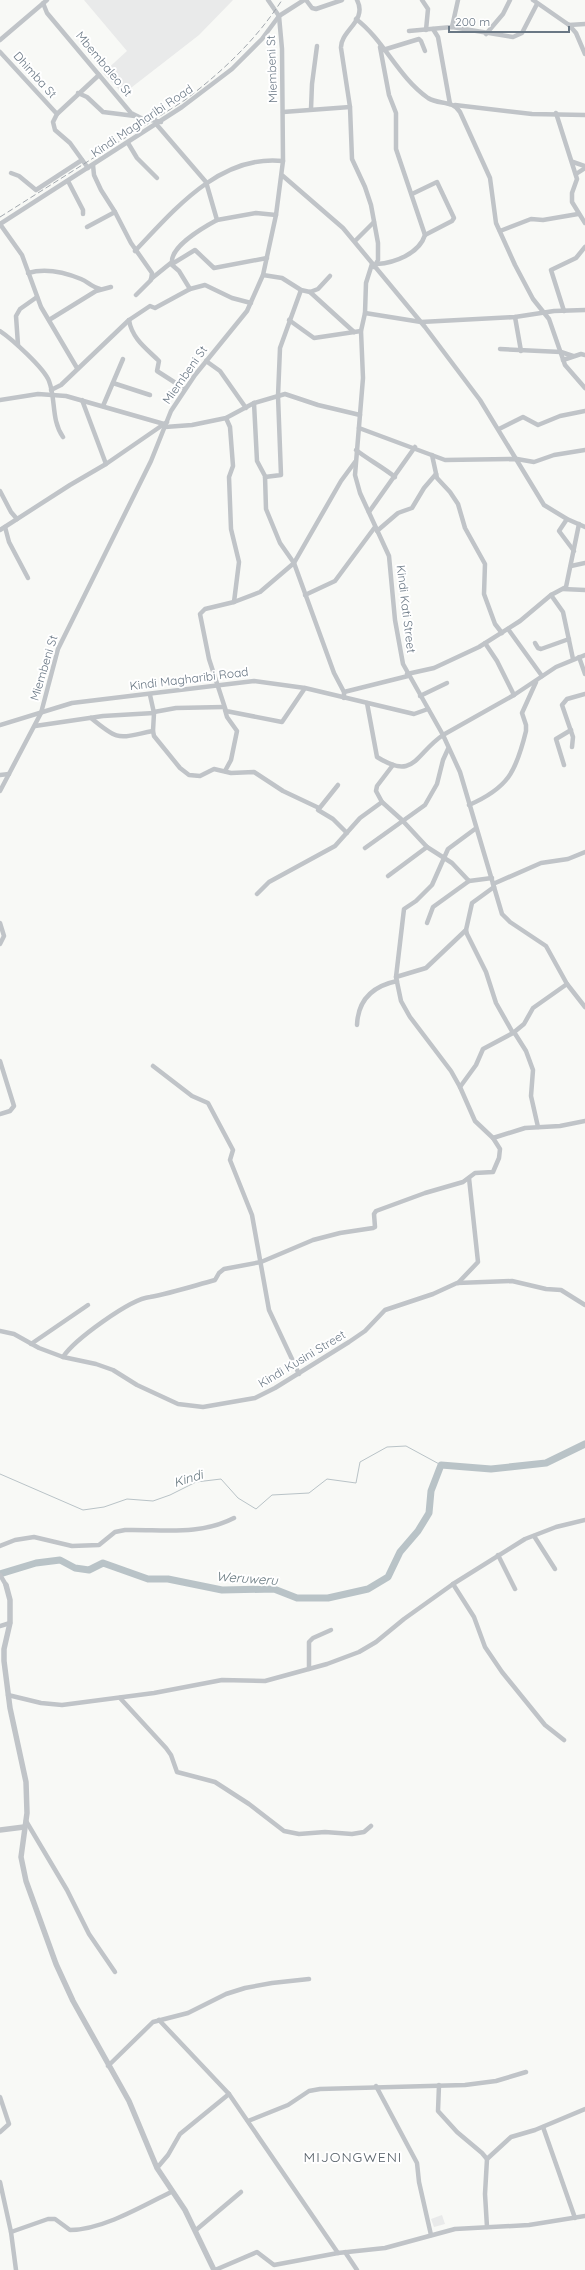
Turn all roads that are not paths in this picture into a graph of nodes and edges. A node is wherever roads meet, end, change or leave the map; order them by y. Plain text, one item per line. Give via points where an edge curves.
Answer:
1 (268, 0) edge
2 (305, 0) edge
3 (342, 0) edge
4 (357, 0) edge
5 (422, 0) edge
6 (458, 0) edge
7 (510, 0) edge
8 (45, 2) edge
9 (535, 2) edge
10 (279, 16) junction
11 (356, 19) junction
12 (585, 24) edge
13 (569, 25) junction
14 (452, 27) junction
15 (433, 29) junction
16 (426, 30) junction
17 (409, 31) dead end
18 (486, 34) junction
19 (0, 40) edge
20 (380, 43) junction
21 (317, 46) dead end
22 (383, 50) junction
23 (425, 51) dead end
24 (0, 52) edge
25 (585, 54) edge
26 (99, 74) junction
27 (78, 93) junction
28 (452, 105) junction
29 (350, 107) junction
30 (311, 109) junction
31 (284, 112) junction
32 (556, 113) junction
33 (57, 114) junction
34 (585, 115) edge
35 (135, 116) junction
36 (159, 123) junction
37 (128, 143) junction
38 (82, 160) junction
39 (283, 161) junction
40 (573, 162) junction
41 (93, 165) junction
42 (585, 167) edge
43 (88, 168) junction
44 (11, 173) dead end
45 (576, 174) junction
46 (283, 176) junction
47 (157, 178) dead end
48 (68, 181) junction
49 (206, 182) junction
50 (412, 194) junction
51 (115, 212) junction
52 (83, 214) dead end
53 (578, 214) junction
54 (276, 215) junction
55 (217, 220) junction
56 (374, 222) junction
57 (585, 223) edge
58 (0, 224) edge
59 (87, 227) dead end
60 (500, 231) junction
61 (425, 235) junction
62 (355, 241) junction
63 (585, 247) edge
64 (135, 251) junction
65 (267, 258) junction
66 (171, 264) junction
67 (374, 265) junction
68 (28, 273) junction
69 (263, 275) junction
70 (330, 276) dead end
71 (151, 279) junction
72 (111, 287) dead end
73 (100, 289) junction
74 (190, 289) junction
75 (301, 290) junction
76 (310, 292) junction
77 (136, 295) dead end
78 (37, 296) junction
79 (251, 303) junction
80 (585, 310) edge
81 (564, 311) junction
82 (545, 312) junction
83 (365, 313) junction
84 (515, 317) junction
85 (49, 320) junction
86 (129, 320) junction
87 (290, 320) junction
88 (421, 322) junction
89 (0, 331) edge
90 (361, 331) junction
91 (354, 332) junction
92 (18, 345) junction
93 (500, 349) dead end
94 (521, 351) junction
95 (561, 352) junction
96 (585, 355) edge
97 (573, 356) junction
98 (123, 359) dead end
99 (563, 360) junction
100 (206, 361) junction
101 (77, 368) junction
102 (113, 383) junction
103 (585, 388) edge
104 (185, 389) junction
105 (51, 393) junction
106 (150, 395) dead end
107 (278, 396) junction
108 (0, 400) edge
109 (82, 400) junction
110 (254, 403) junction
111 (103, 406) junction
112 (246, 408) junction
113 (585, 411) edge
114 (360, 416) junction
115 (226, 418) junction
116 (165, 424) junction
117 (359, 428) junction
118 (499, 429) junction
119 (63, 437) dead end
120 (415, 447) junction
121 (356, 450) junction
122 (585, 450) edge
123 (432, 454) junction
124 (517, 459) junction
125 (355, 462) junction
126 (534, 462) junction
127 (106, 464) junction
128 (524, 470) junction
129 (436, 474) junction
130 (264, 477) junction
131 (395, 477) junction
132 (0, 491) edge
133 (369, 512) junction
134 (17, 519) junction
135 (567, 519) junction
136 (579, 524) junction
137 (5, 527) junction
138 (585, 527) edge
139 (376, 529) junction
140 (0, 530) edge
141 (574, 551) junction
142 (585, 562) edge
143 (294, 563) junction
144 (571, 566) junction
145 (28, 578) dead end
146 (563, 589) junction
147 (585, 590) edge
148 (305, 595) junction
149 (551, 595) junction
150 (234, 602) junction
151 (508, 629) junction
152 (502, 632) junction
153 (569, 639) junction
154 (485, 643) junction
155 (535, 643) dead end
156 (585, 655) edge
157 (579, 657) junction
158 (573, 659) junction
159 (585, 674) edge
160 (407, 675) junction
161 (542, 676) junction
162 (537, 681) junction
163 (219, 684) junction
164 (448, 684) dead end
165 (305, 688) junction
166 (344, 692) junction
167 (585, 694) edge
168 (150, 695) junction
169 (514, 695) junction
170 (420, 696) junction
171 (344, 698) junction
172 (367, 703) junction
173 (225, 709) junction
174 (428, 709) junction
175 (154, 712) junction
176 (41, 713) junction
177 (91, 718) junction
178 (0, 725) edge
179 (35, 726) junction
180 (571, 730) junction
181 (153, 731) junction
182 (443, 735) junction
183 (572, 747) dead end
184 (448, 749) junction
185 (393, 765) junction
186 (564, 765) dead end
187 (225, 771) junction
188 (9, 774) junction
189 (0, 775) edge
190 (338, 785) dead end
191 (0, 791) edge
192 (382, 802) junction
193 (469, 805) junction
194 (319, 808) junction
195 (402, 820) junction
196 (475, 829) junction
197 (347, 833) junction
198 (426, 847) junction
199 (365, 848) dead end
200 (585, 852) edge
201 (443, 858) junction
202 (388, 876) dead end
203 (492, 878) junction
204 (469, 881) junction
205 (494, 886) junction
206 (257, 894) dead end
207 (0, 923) edge
208 (427, 923) dead end
209 (466, 930) junction
210 (0, 944) edge
211 (397, 979) junction
212 (567, 984) junction
213 (585, 1007) edge
214 (357, 1025) dead end
215 (514, 1032) junction
216 (0, 1061) edge
217 (153, 1066) dead end
218 (460, 1087) junction
219 (0, 1114) edge
220 (585, 1121) edge
221 (538, 1126) junction
222 (493, 1138) junction
223 (469, 1178) junction
224 (261, 1262) junction
225 (457, 1283) junction
226 (88, 1305) dead end
227 (585, 1305) edge
228 (0, 1331) edge
229 (31, 1344) junction
230 (63, 1357) junction
231 (299, 1374) junction
232 (234, 1518) dead end
233 (585, 1520) edge
234 (534, 1536) junction
235 (0, 1546) edge
236 (498, 1555) junction
237 (555, 1569) dead end
238 (0, 1575) edge
239 (453, 1584) junction
240 (6, 1585) joint
241 (515, 1589) dead end
242 (10, 1623) junction
243 (0, 1626) edge
244 (331, 1630) dead end
245 (309, 1669) junction
246 (8, 1695) junction
247 (120, 1698) junction
248 (564, 1740) dead end
249 (25, 1824) junction
250 (371, 1826) dead end
251 (0, 1830) edge
252 (115, 1972) dead end
253 (309, 1979) dead end
254 (159, 2020) junction
255 (108, 2066) junction
256 (526, 2072) dead end
257 (439, 2085) junction
258 (376, 2086) junction
259 (229, 2094) junction
260 (0, 2097) edge
261 (585, 2109) edge
262 (248, 2121) junction
263 (543, 2127) junction
264 (0, 2132) edge
265 (487, 2159) junction
266 (157, 2168) junction
267 (0, 2182) edge
268 (171, 2192) junction
269 (241, 2192) dead end
270 (585, 2216) edge
271 (575, 2218) junction
272 (487, 2227) junction
273 (196, 2230) junction
274 (11, 2232) junction
275 (431, 2235) junction
276 (345, 2252) junction
277 (338, 2253) junction
278 (16, 2270) edge
279 (214, 2270) edge
280 (357, 2270) edge

1 - 10 street
2 - 3 street via 316,9
2 - 10 street
4 - 11 street via 360,8
5 - 16 street via 428,9
6 - 14 street
7 - 18 street
8 - 19 street
8 - 26 street, Mbembaleo St via 47,13
9 - 13 street
9 - 18 street via 519,36
10 - 31 street, Miembeni St
10 - 36 street, Kindi Magharibi Road via 262,39 232,69
11 - 20 street via 370,30
11 - 29 street, Kindi Kati Street via 340,44
12 - 13 street
13 - 25 street via 576,33
14 - 15 street
14 - 18 street
15 - 16 street
15 - 28 street via 438,37
16 - 17 street
20 - 22 street
20 - 50 street via 389,95 397,118 396,150
21 - 30 street
22 - 23 street via 418,39
22 - 28 street via 428,98
24 - 33 street, Dhimba St
26 - 27 street
26 - 35 street, Mbembaleo St via 108,88
27 - 33 street
27 - 35 street via 87,97 103,112
28 - 32 street via 532,114
28 - 60 street via 466,124 490,178 494,214
29 - 30 street
29 - 56 street, Kindi Kati Street via 352,159 365,187
30 - 31 street
31 - 39 street, Miembeni St
32 - 34 street
32 - 40 street
33 - 38 street, Dhimba St via 53,122 55,130
35 - 36 street
36 - 37 street, Kindi Magharibi Road
36 - 49 street
37 - 41 street, Kindi Magharibi Road
37 - 47 street via 137,158
38 - 43 street, Dhimba St
38 - 44 street via 36,190 21,177
39 - 46 street, Miembeni St
39 - 49 street via 250,164
40 - 42 street
40 - 45 street
41 - 43 street, Kindi Magharibi Road
41 - 51 street via 96,180
42 - 45 street
43 - 48 street, Kindi Magharibi Road
45 - 53 street via 577,183 571,198
46 - 54 street, Miembeni St
46 - 62 street via 333,217
48 - 52 street
48 - 58 street, Kindi Magharibi Road
49 - 55 street
49 - 64 street
50 - 61 street
50 - 61 street via 436,182 454,218
51 - 59 street
51 - 64 street
53 - 57 street
53 - 60 street via 543,220 531,219
54 - 55 street via 256,213
54 - 65 street, Miembeni St
55 - 66 street via 177,247
56 - 62 street
56 - 67 street, Kindi Kati Street via 379,253
58 - 68 street via 22,255
60 - 82 street via 520,275
61 - 67 street via 412,252 393,262
62 - 67 street
63 - 81 street via 576,258 551,270
64 - 71 street via 152,273
65 - 66 street via 214,268 195,250
65 - 69 street, Miembeni St
66 - 71 street
66 - 74 street via 179,270
67 - 83 street, Kindi Kati Street via 366,283
67 - 88 street
68 - 73 street via 42,270 62,274
68 - 78 street
69 - 75 street via 282,278
69 - 79 street, Miembeni St
70 - 76 street via 318,289
71 - 77 street
72 - 73 street
73 - 85 street
74 - 79 street via 208,285 232,298
74 - 86 street via 155,308 150,306
75 - 76 street
75 - 87 street
76 - 91 street
78 - 85 street
78 - 92 street via 20,309 16,316
79 - 100 street, Miembeni St
80 - 81 street
81 - 82 street
82 - 84 street
82 - 95 street
83 - 88 street
83 - 90 street, Kindi Kati Street
84 - 88 street
84 - 94 street
85 - 101 street
86 - 101 street
86 - 104 street via 136,338 159,362 157,372
87 - 91 street via 314,338
87 - 107 street via 280,348
88 - 118 street
89 - 92 street
90 - 91 street
90 - 114 street, Kindi Kati Street via 363,378
92 - 105 street via 47,377
93 - 94 street
94 - 95 street
95 - 97 street
95 - 99 street
96 - 97 street
97 - 99 street
98 - 102 street
99 - 103 street via 566,368
100 - 104 street, Miembeni St
100 - 112 street via 220,371
101 - 105 street
102 - 106 street
102 - 111 street
104 - 116 street, Miembeni St
105 - 108 street
105 - 109 street
105 - 119 street via 57,428
107 - 110 street
107 - 114 street via 287,395
107 - 130 street via 282,475
109 - 111 street
109 - 127 street
110 - 112 street
110 - 130 street via 257,461
111 - 116 street
112 - 115 street
113 - 118 street via 560,416 538,425 523,416
114 - 117 street, Kindi Kati Street
115 - 116 street via 192,425
115 - 150 street via 230,427 233,466 229,477 231,529 239,562
116 - 127 street
116 - 176 street, Miembeni St via 151,461 58,648
117 - 120 street
117 - 121 street, Kindi Kati Street
118 - 124 street
120 - 123 street
120 - 131 street
121 - 125 street, Kindi Kati Street
121 - 131 street via 380,464
122 - 126 street via 554,454
123 - 124 street via 452,460
123 - 129 street
124 - 126 street
124 - 128 street
125 - 133 street, Kindi Kati Street via 357,483
125 - 143 street via 341,481
126 - 128 street
127 - 134 street
128 - 135 street via 544,505
129 - 139 street via 412,508 398,513
129 - 152 street via 458,504 465,528 485,564 484,594 495,624
130 - 143 street via 264,500 271,526
131 - 133 street
132 - 134 street
133 - 139 street, Kindi Kati Street
134 - 137 street
135 - 136 street
135 - 141 street via 559,531
136 - 138 street
136 - 141 street
137 - 140 street
137 - 145 street via 9,542
139 - 148 street via 335,581
139 - 160 street, Kindi Kati Street via 389,556 398,643
141 - 144 street
142 - 144 street
143 - 148 street
143 - 150 street via 260,592
144 - 146 street via 569,582
146 - 147 street
146 - 149 street
148 - 166 street via 334,673
149 - 151 street
149 - 153 street via 562,608
150 - 163 street via 205,608 200,614 209,659
151 - 152 street
151 - 161 street
152 - 154 street
153 - 155 street via 540,649
153 - 158 street
154 - 160 street via 434,668
154 - 169 street
156 - 157 street
157 - 158 street
157 - 159 street
158 - 161 street
160 - 166 street
160 - 170 street, Kindi Kati Street
161 - 162 street
162 - 169 street
162 - 193 street via 522,713 526,731 513,771 497,791
163 - 165 street, Kindi Magharibi Road via 265,681
163 - 168 street, Kindi Magharibi Road
163 - 173 street
164 - 170 street
165 - 171 street, Kindi Magharibi Road
165 - 173 street via 282,722
166 - 171 street
167 - 180 street via 567,699 562,705
168 - 175 street
168 - 176 street, Kindi Magharibi Road via 72,703
169 - 182 street
170 - 174 street, Kindi Kati Street
171 - 172 street, Kindi Magharibi Road
172 - 174 street, Kindi Magharibi Road via 414,714
172 - 185 street via 376,754
173 - 175 street via 176,708
173 - 187 street via 227,717 237,731 231,760
174 - 182 street, Kindi Kati Street
175 - 177 street
175 - 181 street
176 - 178 street, Kindi Magharibi Road
176 - 179 street, Miembeni St
177 - 179 street
177 - 181 street via 118,738
179 - 188 street, Miembeni St
180 - 183 street
180 - 186 street via 556,739
181 - 187 street via 180,768 189,775 200,776 214,769
182 - 184 street, Kindi Kati Street
182 - 185 street via 432,742 408,767
184 - 193 street, Kindi Kati Street via 460,772
184 - 195 street via 429,800 422,808
185 - 192 street via 377,786 376,791
187 - 194 street via 254,772 283,791
188 - 189 street
188 - 191 street, Miembeni St
190 - 194 street
192 - 195 street
192 - 197 street via 366,812
193 - 196 street, Kindi Kati Street
194 - 197 street via 320,812
195 - 198 street
195 - 199 street
196 - 201 street via 453,844
196 - 203 street, Kindi Kati Street
197 - 206 street via 330,850 269,882
198 - 201 street
198 - 202 street
200 - 205 street via 568,859 541,863
201 - 204 street via 452,863
201 - 211 street via 432,885 404,909
203 - 204 street
203 - 205 street, Kindi Kati Street
204 - 208 street via 434,907
205 - 209 street via 472,903
205 - 212 street, Kindi Kati Street via 505,919 546,946
207 - 210 street via 4,936
209 - 211 street via 426,968
209 - 215 street via 486,972 496,1003
211 - 214 street via 370,992 361,1005
211 - 218 street via 404,1008
212 - 213 street, Kindi Kati Street
212 - 215 street via 533,1008 526,1022
215 - 218 street via 482,1048 473,1069
215 - 221 street via 526,1051 533,1070 531,1096
216 - 219 street via 14,1106 10,1111
217 - 224 street via 192,1096 209,1104 233,1150 230,1160 252,1215
218 - 222 street via 475,1121
220 - 221 street via 560,1126
221 - 222 street
222 - 223 street via 500,1152 493,1172 480,1172
223 - 224 street via 458,1185 425,1193 376,1211 373,1228 313,1240
223 - 225 street via 478,1262
224 - 230 street via 224,1269 215,1280 146,1298 90,1331
224 - 231 street via 264,1288 273,1321
225 - 227 street, Kindi Kusini Street via 508,1280 561,1290
225 - 231 street, Kindi Kusini Street via 385,1310 365,1331
226 - 229 street
228 - 229 street, Kindi Kusini Street via 14,1334
229 - 230 street, Kindi Kusini Street
230 - 231 street, Kindi Kusini Street via 113,1370 153,1393 178,1404 193,1407 223,1405 255,1398
232 - 235 street via 209,1528 194,1530 115,1532 99,1545 72,1546 34,1537
233 - 234 street via 556,1527
234 - 236 street
234 - 237 street
236 - 239 street
236 - 241 street
238 - 240 street
239 - 245 street via 376,1642 341,1660
239 - 248 street via 474,1617 485,1647 502,1672 545,1725
240 - 242 street via 10,1600
242 - 243 street
242 - 246 street via 4,1649
244 - 245 street via 309,1642
245 - 247 street via 265,1681 222,1680
246 - 247 street via 51,1705
246 - 249 street via 26,1782
247 - 250 street via 172,1755 177,1772 214,1782 249,1804 284,1831 299,1834 352,1834 364,1832
249 - 251 street
249 - 252 street via 67,1890 89,1934
249 - 255 street via 22,1845 23,1867 43,1931 72,2001
253 - 254 street via 245,1988 226,1994 188,2013
254 - 255 street via 147,2025
254 - 259 street
255 - 266 street via 128,2101
256 - 257 street via 496,2081
257 - 258 street
257 - 265 street via 438,2111 456,2132
258 - 262 street via 309,2091 288,2105
258 - 275 street via 417,2163
259 - 262 street
259 - 266 street via 180,2134
260 - 264 street via 9,2124
261 - 263 street
262 - 277 street via 269,2156
263 - 265 street via 512,2137
263 - 271 street
265 - 272 street
266 - 268 street
267 - 274 street
268 - 273 street
268 - 274 street via 116,2218 83,2228 70,2230 55,2219 48,2219
269 - 273 street
270 - 271 street
271 - 272 street via 529,2225
272 - 275 street via 455,2229
273 - 279 street
274 - 278 street
275 - 276 street via 385,2248
276 - 277 street
276 - 280 street
277 - 279 street via 274,2265 258,2252

